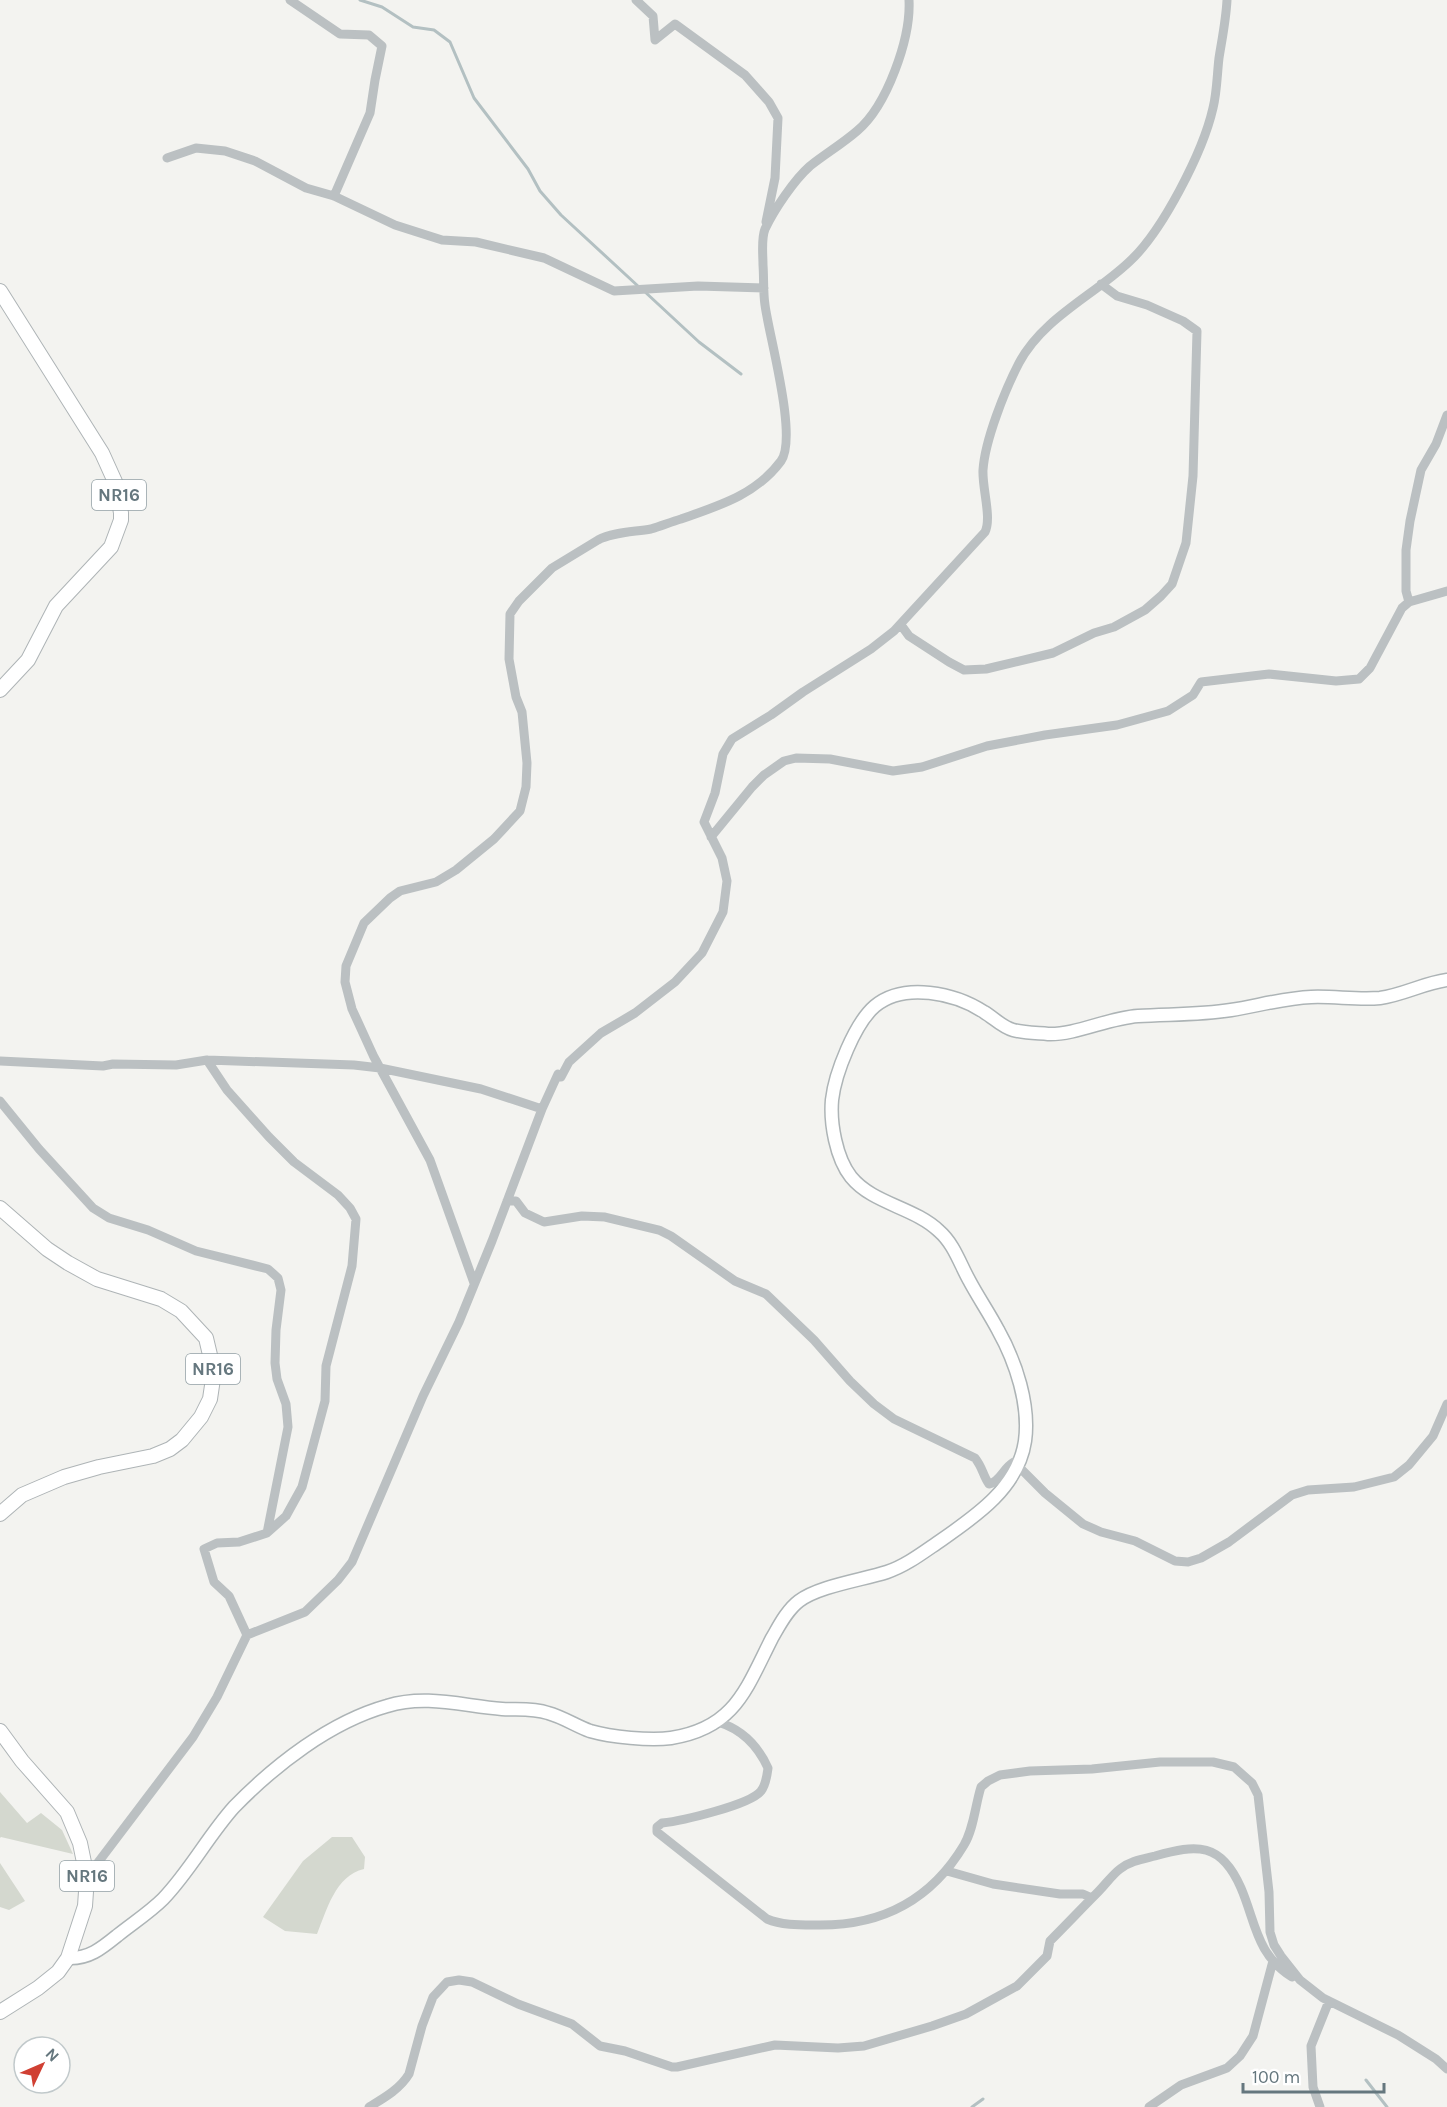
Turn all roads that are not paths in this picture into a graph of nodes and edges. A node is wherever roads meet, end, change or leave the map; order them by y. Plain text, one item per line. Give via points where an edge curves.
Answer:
1 (290, 0) edge
2 (636, 0) edge
3 (909, 0) edge
4 (1227, 0) edge
5 (167, 158) dead end
6 (334, 196) junction
7 (764, 231) junction
8 (1101, 284) junction
9 (764, 288) junction
10 (0, 291) edge
11 (1447, 415) edge
12 (1447, 591) edge
13 (1409, 602) junction
14 (901, 625) junction
15 (0, 690) edge
16 (711, 837) junction
17 (1447, 980) edge
18 (207, 1060) junction
19 (0, 1061) edge
20 (380, 1068) junction
21 (0, 1101) edge
22 (542, 1109) junction
23 (507, 1201) junction
24 (0, 1208) edge
25 (474, 1283) junction
26 (1447, 1404) edge
27 (1019, 1465) junction
28 (0, 1514) edge
29 (267, 1533) junction
30 (247, 1635) junction
31 (718, 1722) junction
32 (0, 1731) edge
33 (947, 1871) junction
34 (87, 1877) junction
35 (1092, 1898) junction
36 (68, 1958) junction
37 (1273, 1961) junction
38 (1300, 1980) junction
39 (1329, 2001) junction
40 (0, 2012) edge
41 (1447, 2069) edge
42 (369, 2107) edge
43 (1149, 2107) edge
44 (1320, 2107) edge

1 - 6 street via 340,34 369,35 382,46 370,113
2 - 7 street via 653,16 655,40 675,24 745,75 770,102 778,118 775,178
3 - 7 street via 904,48 871,117 808,168
4 - 8 street via 1213,108 1192,164 1145,244
5 - 6 street via 196,148 225,151 255,161 306,188
6 - 9 street via 395,225 442,240 476,242 544,258 614,291 698,286
7 - 9 street
8 - 14 street via 1049,326 1019,363 985,454 986,531
8 - 14 street via 1117,296 1147,305 1197,331 1193,476 1186,543 1172,584 1144,610 1114,627 1053,653 986,669 964,670 909,636
9 - 20 street via 784,408 783,457 756,486 733,500 654,528 598,540 552,568 510,614 508,659 522,712 528,763 523,805 511,822 472,858 435,882 400,891 364,923 347,959 345,982 352,1009
10 - 15 main road, NR16 via 102,453 116,483 121,513 111,547 56,606 28,660
11 - 13 street via 1421,470 1410,521 1406,550
12 - 13 street
13 - 16 street via 1395,618 1367,672 1359,679 1336,681 1269,674 1201,681 1193,695 1168,711 1117,725 987,746 922,767 893,771 830,759 796,758 764,775
14 - 16 street via 871,649 732,739 723,754 704,822
16 - 22 street via 728,882 723,912 702,953 675,982 601,1033 569,1062 561,1077 558,1074
17 - 27 main road via 1385,997 1306,997 1210,1013 1136,1016 1059,1034 1008,1028 975,1006 937,995 895,995 870,1011 851,1042 835,1086 832,1105 838,1151 847,1172 862,1188 937,1228 949,1242 1000,1334 1017,1377 1026,1428
18 - 19 street via 176,1065 103,1066
18 - 20 street
18 - 29 street via 269,1137 294,1162 338,1195 356,1219 352,1266 326,1366 325,1401 306,1477 286,1516
20 - 22 street via 481,1089
20 - 25 street via 430,1160
21 - 29 street via 93,1208 196,1251 268,1269 278,1278 281,1290 275,1363 288,1427
22 - 23 street
23 - 25 street
23 - 27 street via 516,1201 525,1213 544,1222 593,1216 659,1230 735,1281 766,1294 870,1401 894,1419 975,1458 989,1484 1008,1465
24 - 28 main road, NR16 via 68,1263 97,1279 161,1299 181,1311 206,1338 214,1372 210,1399 201,1417 170,1449 64,1477 22,1495
25 - 30 street via 347,1570 305,1612
26 - 27 street via 1433,1436 1394,1477 1292,1495 1229,1542 1188,1562 1175,1561 1135,1541 1083,1524
27 - 31 main road via 994,1499 963,1526 900,1566 817,1592 798,1602 776,1631 744,1694
29 - 30 street via 211,1545 204,1550 214,1582 229,1596
30 - 34 street via 193,1737
31 - 33 street via 732,1726 759,1752 768,1768 762,1789 747,1800 662,1823 657,1832 767,1919 836,1926 874,1918 910,1903
31 - 36 main road via 672,1737 640,1738 587,1730 547,1712 532,1710 434,1700 379,1708 306,1745 232,1810 158,1904 96,1952
32 - 34 main road, NR16 via 67,1812 80,1843
33 - 35 street via 993,1884
33 - 38 street via 965,1844 981,1787 1000,1775 1160,1762 1229,1764 1249,1780 1258,1795 1270,1932 1277,1950
34 - 36 main road, NR16 via 85,1906
35 - 37 street via 1132,1862 1176,1850 1206,1849 1234,1875 1255,1933
35 - 42 street via 1050,1941 1047,1956 1017,1986 966,2014 864,2046 775,2045 672,2067 600,2046 572,2024 472,1982 447,1982 432,1997 406,2080
36 - 40 main road, NR16 via 38,1988
37 - 38 street
37 - 43 street via 1253,2036 1240,2056 1227,2068 1181,2085
38 - 39 street
39 - 41 street via 1398,2035
39 - 44 street via 1311,2046 1313,2087

